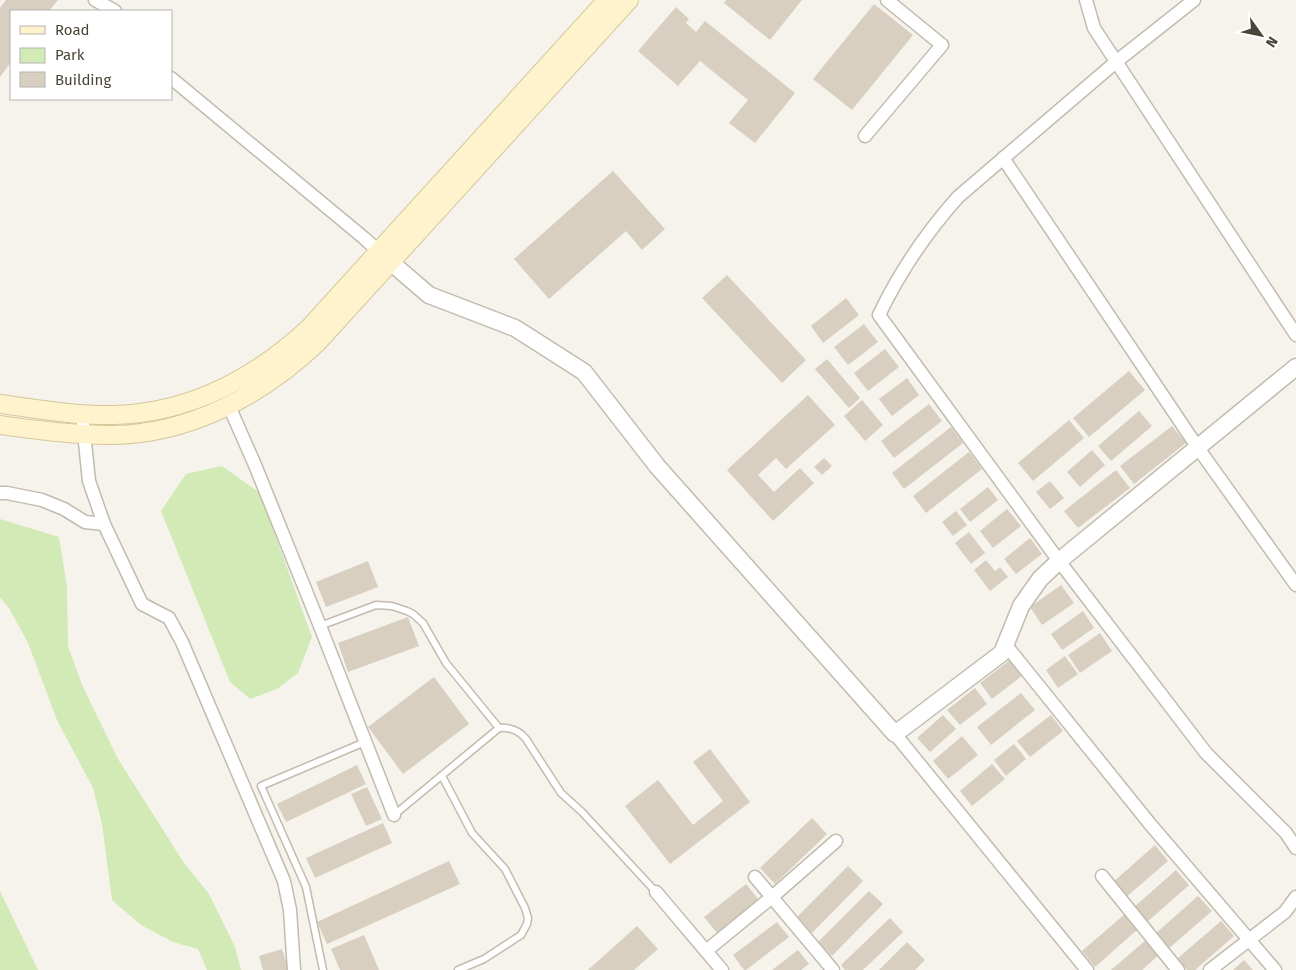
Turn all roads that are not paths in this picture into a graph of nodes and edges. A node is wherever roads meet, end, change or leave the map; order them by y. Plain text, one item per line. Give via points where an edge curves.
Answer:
1 (95, 0) edge
2 (607, 0) edge
3 (629, 0) edge
4 (887, 0) edge
5 (1086, 0) edge
6 (1194, 0) edge
7 (113, 10) edge
8 (1117, 61) junction
9 (172, 79) edge
10 (865, 136) dead end
11 (1004, 158) junction
12 (384, 257) junction
13 (1296, 335) edge
14 (1296, 367) edge
15 (0, 404) edge
16 (229, 406) junction
17 (82, 414) junction
18 (0, 425) edge
19 (84, 434) junction
20 (1198, 448) junction
21 (0, 493) edge
22 (104, 524) junction
23 (1059, 561) junction
24 (1296, 586) edge
25 (320, 626) junction
26 (1005, 644) junction
27 (499, 728) junction
28 (895, 734) junction
29 (365, 742) junction
30 (442, 776) junction
31 (394, 815) joint
32 (836, 842) dead end
33 (1296, 848) edge
34 (1102, 876) dead end
35 (755, 877) dead end
36 (656, 892) joint
37 (1296, 897) edge
38 (772, 898) junction
39 (1250, 939) junction
40 (706, 950) junction
41 (294, 970) edge
42 (323, 970) edge
43 (458, 970) edge
44 (722, 970) edge
45 (833, 970) edge
46 (1087, 970) edge
47 (1178, 970) edge
48 (1210, 970) edge
49 (1275, 970) edge

1 - 7 street
2 - 12 main road
3 - 12 main road
4 - 10 street via 942,45
5 - 8 street via 1094,28
6 - 8 street
8 - 11 street
8 - 13 street
9 - 12 street
11 - 20 street
11 - 23 street via 958,197 940,218 908,262 879,314
12 - 16 main road via 300,359
12 - 17 main road via 358,275 293,343 238,381 198,399 155,410 114,415
12 - 28 street via 429,295 515,328 584,372 657,466
14 - 20 street
15 - 17 main road
16 - 19 main road via 154,430 112,435
16 - 25 street
17 - 19 street
18 - 19 main road
19 - 22 street via 90,481
20 - 23 street
20 - 24 street
21 - 22 street via 42,500 85,522
22 - 41 street via 142,604 168,618 182,642 284,881 290,910
23 - 26 street via 1040,579 1022,606
23 - 33 street via 1206,753 1286,833
25 - 27 lane via 376,605 392,606 413,614 423,623 446,663
25 - 29 street
26 - 28 street via 1002,653
26 - 39 street via 1150,824
27 - 30 lane
27 - 36 lane via 522,734 561,793
28 - 46 street
29 - 31 street
29 - 42 lane via 261,786 306,887
30 - 31 lane
30 - 43 lane via 472,833 505,869 528,918 521,934 484,960
32 - 38 street
34 - 47 street
35 - 38 street
36 - 40 street
37 - 39 street via 1286,912
38 - 40 street
38 - 45 street
39 - 48 street
39 - 49 street
40 - 44 street

